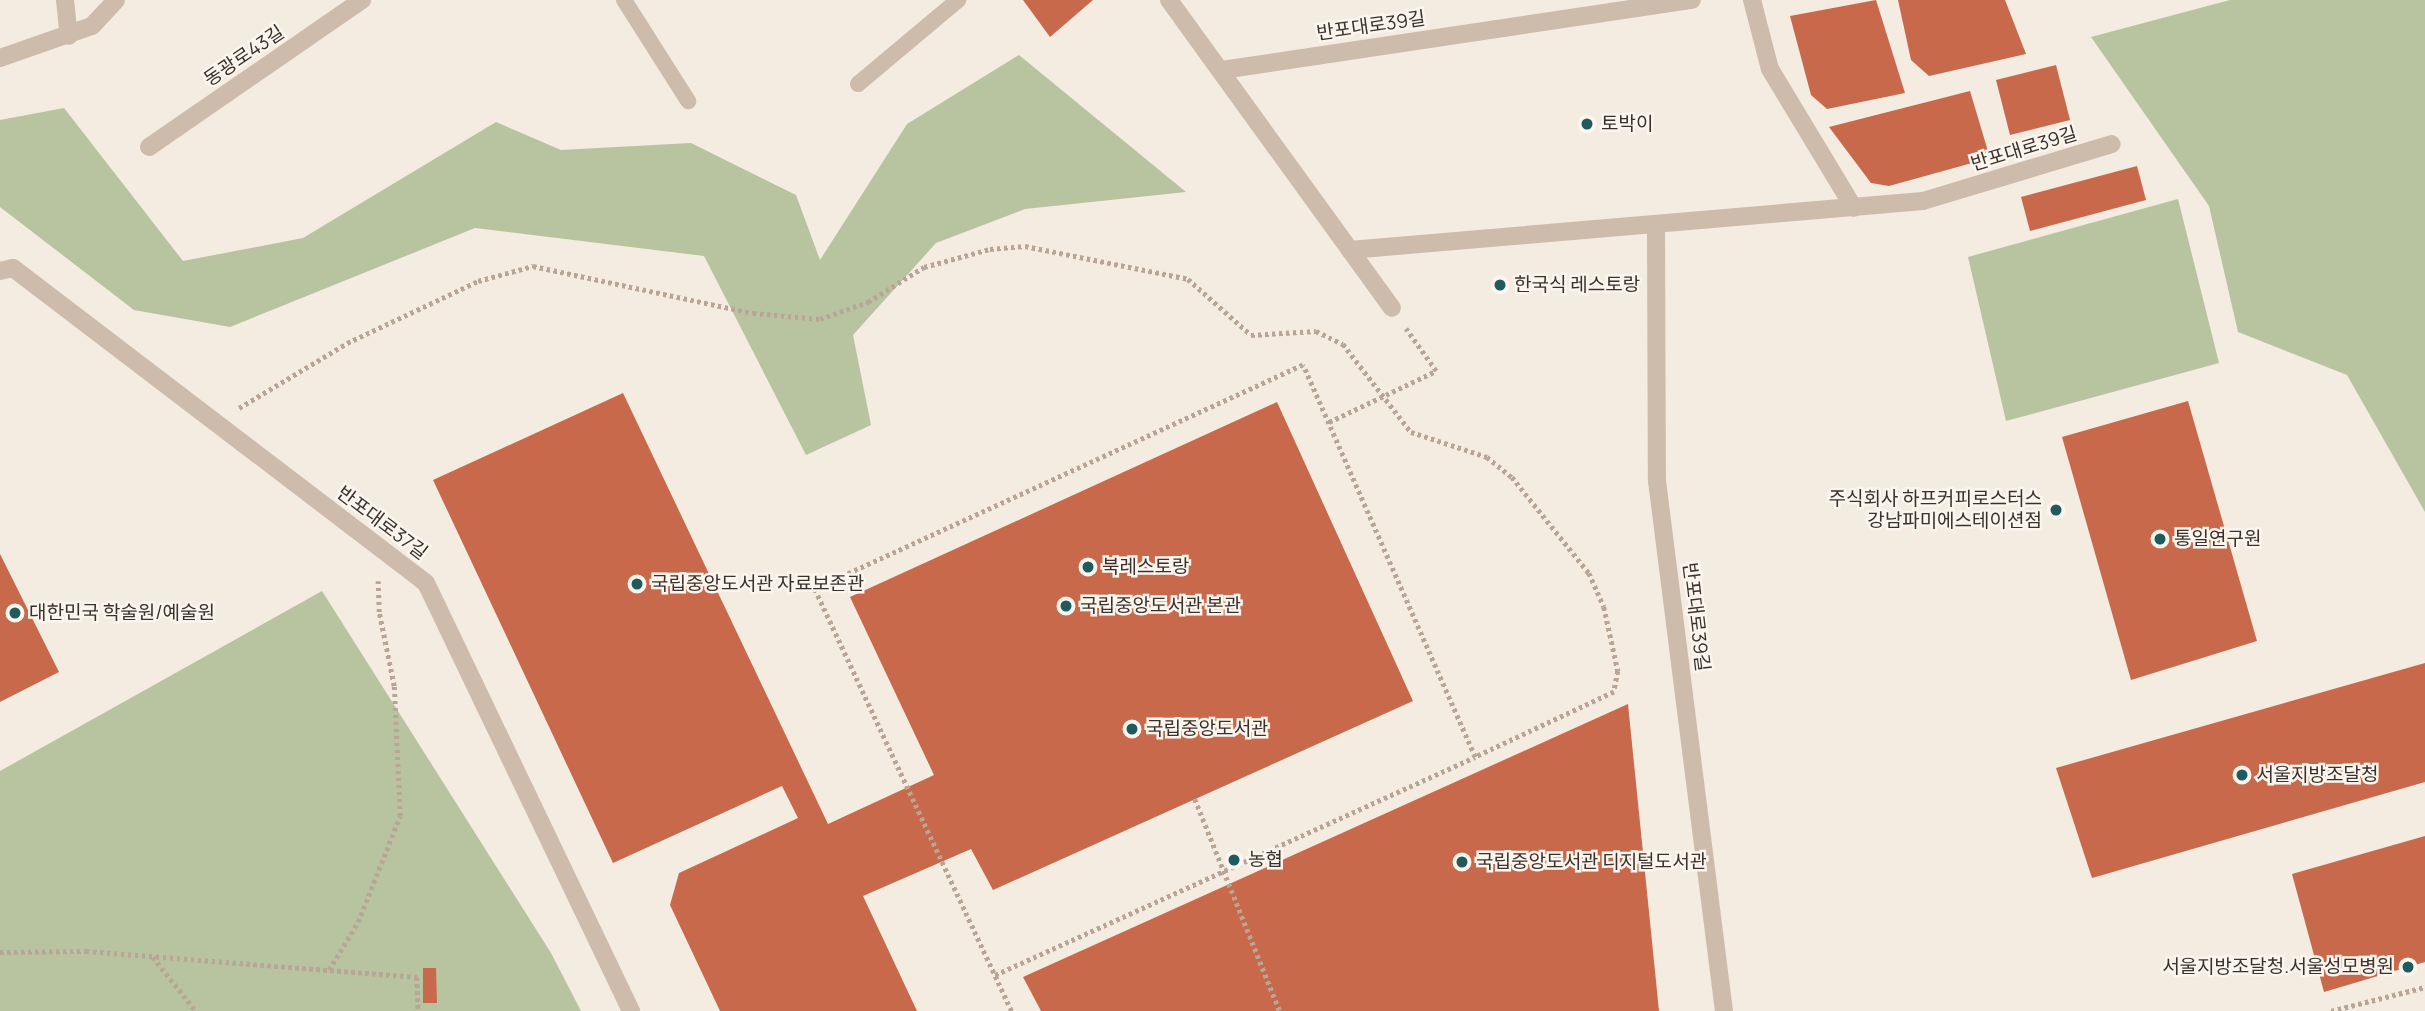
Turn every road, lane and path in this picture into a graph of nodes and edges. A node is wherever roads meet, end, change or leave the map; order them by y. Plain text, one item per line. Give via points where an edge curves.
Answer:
1 (65, 0) edge
2 (116, 0) edge
3 (362, 0) edge
4 (624, 0) edge
5 (958, 0) edge
6 (1169, 0) edge
7 (1692, 0) edge
8 (1752, 0) edge
9 (69, 36) junction
10 (0, 58) edge
11 (1222, 70) junction
12 (858, 84) dead end
13 (688, 101) dead end
14 (2112, 144) dead end
15 (149, 147) dead end
16 (1854, 208) junction
17 (1656, 226) junction
18 (1350, 250) junction
19 (0, 271) edge
20 (1392, 308) joint
21 (1379, 398) junction
22 (1329, 422) junction
23 (221, 426) junction
24 (382, 549) junction
25 (1475, 757) junction
26 (1195, 799) dead end
27 (1224, 871) junction
28 (0, 952) edge
29 (152, 956) junction
30 (328, 970) junction
31 (995, 975) junction
32 (2425, 987) edge
33 (196, 1011) edge
34 (418, 1011) edge
35 (631, 1011) edge
36 (1013, 1011) edge
37 (1280, 1011) edge
38 (1724, 1011) edge
39 (2331, 1011) edge

1 - 9 street
2 - 9 street via 92,26
3 - 15 street, 동광로43길
4 - 13 lane
5 - 12 lane
6 - 11 street
7 - 11 street, 반포대로39길
8 - 16 street via 1770,69
9 - 10 street
11 - 18 street
14 - 16 street, 반포대로39길 via 1923,201
16 - 17 street, 반포대로39길
17 - 18 street, 반포대로39길
17 - 38 street, 반포대로39길 via 1657,481
18 - 20 street
19 - 23 street, 반포대로37길 via 13,268
20 - 21 path via 1436,371
21 - 22 path
21 - 23 path via 1343,344 1316,331 1251,335 1188,279 1025,246 990,249 924,267 868,302 820,319 753,313 533,266 478,281 347,343 249,398
21 - 25 path via 1411,432 1487,457 1512,477 1589,573 1610,631 1618,671 1614,692
22 - 25 path
22 - 31 path via 1303,365 815,589
23 - 24 street, 반포대로37길
24 - 30 path via 379,612 394,686 400,816 358,922
24 - 35 street, 반포대로37길 via 426,583
25 - 27 path
26 - 27 path
27 - 31 path
27 - 37 path
28 - 29 path
29 - 30 path
29 - 33 path
30 - 34 path via 417,977
31 - 36 path
32 - 39 path

